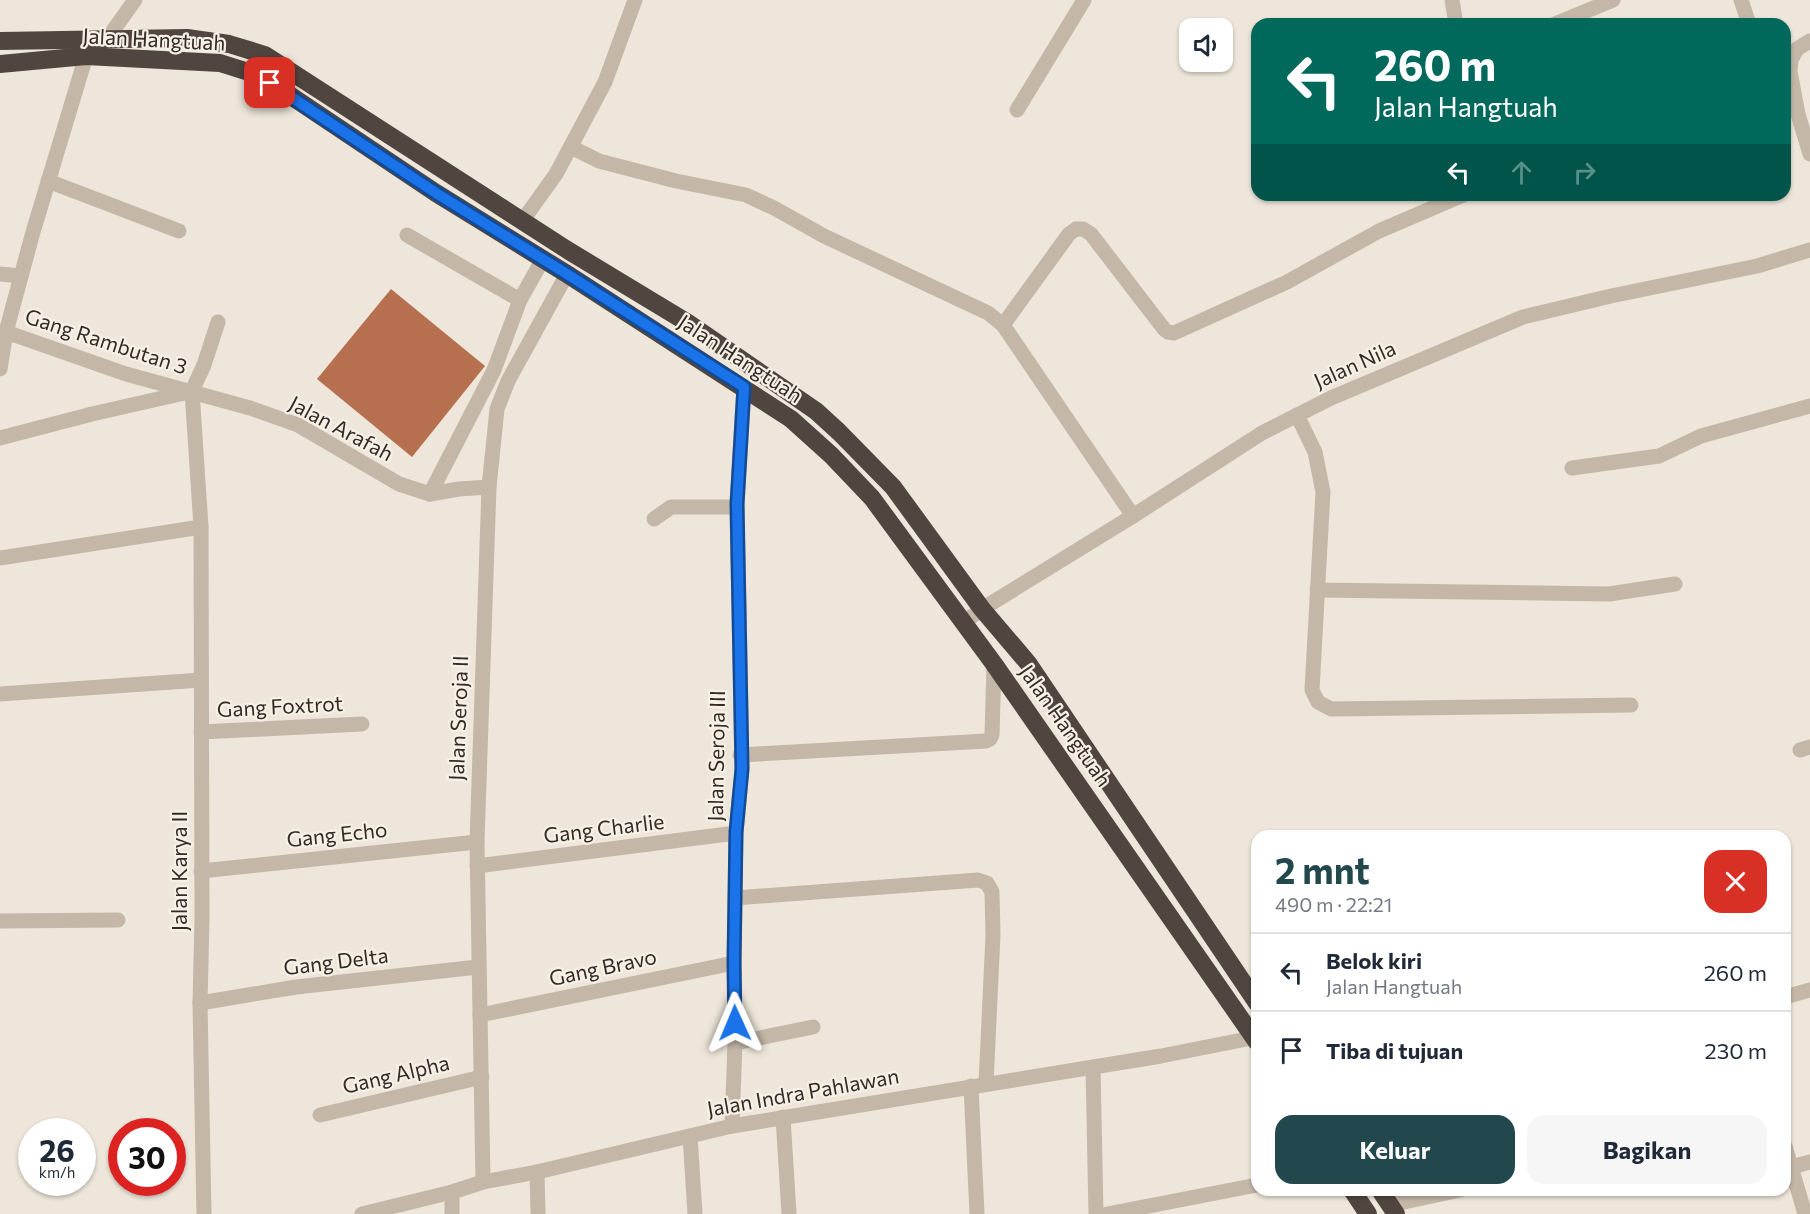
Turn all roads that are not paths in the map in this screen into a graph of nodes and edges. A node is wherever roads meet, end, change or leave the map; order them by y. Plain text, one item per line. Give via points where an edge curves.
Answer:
1 (135, 0) edge
2 (635, 0) edge
3 (1084, 0) edge
4 (1452, 0) edge
5 (1613, 0) edge
6 (1741, 0) edge
7 (1455, 18) edge
8 (1570, 18) edge
9 (1747, 18) edge
10 (107, 39) junction
11 (0, 41) edge
12 (1810, 41) edge
13 (86, 56) junction
14 (1791, 56) edge
15 (0, 64) edge
16 (1017, 110) dead end
17 (1791, 116) edge
18 (571, 147) junction
19 (1810, 154) edge
20 (48, 181) junction
21 (1449, 201) edge
22 (523, 220) junction
23 (179, 231) dead end
24 (407, 235) dead end
25 (1810, 250) edge
26 (543, 259) junction
27 (0, 274) edge
28 (567, 274) junction
29 (21, 276) junction
30 (520, 300) junction
31 (218, 322) dead end
32 (688, 323) junction
33 (1003, 325) junction
34 (6, 333) junction
35 (673, 342) junction
36 (0, 369) edge
37 (744, 387) junction
38 (192, 391) junction
39 (1810, 406) edge
40 (1297, 415) junction
41 (0, 438) edge
42 (1572, 468) dead end
43 (489, 487) junction
44 (430, 494) junction
45 (737, 504) junction
46 (1133, 516) junction
47 (654, 519) dead end
48 (201, 527) junction
49 (0, 558) edge
50 (1675, 584) dead end
51 (1317, 590) junction
52 (982, 609) junction
53 (963, 623) junction
54 (994, 664) junction
55 (201, 680) junction
56 (0, 694) edge
57 (1631, 705) dead end
58 (362, 724) dead end
59 (201, 732) junction
60 (740, 755) junction
61 (736, 832) junction
62 (477, 842) junction
63 (477, 866) junction
64 (201, 871) junction
65 (735, 898) junction
66 (118, 920) dead end
67 (0, 921) edge
68 (734, 963) junction
69 (478, 967) junction
70 (1810, 990) edge
71 (1251, 994) edge
72 (1791, 995) edge
73 (200, 1003) junction
74 (480, 1015) junction
75 (813, 1027) dead end
76 (1251, 1032) edge
77 (1251, 1040) edge
78 (735, 1043) junction
79 (1093, 1067) junction
80 (482, 1077) junction
81 (978, 1085) junction
82 (320, 1115) dead end
83 (783, 1117) junction
84 (732, 1126) junction
85 (690, 1136) junction
86 (1810, 1162) edge
87 (1791, 1167) joint
88 (537, 1172) junction
89 (483, 1182) junction
90 (1251, 1186) edge
91 (452, 1192) junction
92 (1356, 1196) edge
93 (1384, 1196) edge
94 (1440, 1196) edge
95 (1393, 1210) edge
96 (369, 1213) edge
97 (204, 1214) edge
98 (452, 1214) edge
99 (538, 1214) edge
100 (695, 1214) edge
101 (789, 1214) edge
102 (977, 1214) edge
103 (1096, 1214) edge
104 (1107, 1214) edge
105 (1368, 1214) edge
106 (1805, 1214) edge

1 - 10 street
2 - 18 street via 605,82
3 - 16 street
4 - 7 street
5 - 8 street
6 - 9 street
10 - 11 highway, Jalan Hangtuah
10 - 22 highway, Jalan Hangtuah via 187,38 230,44 265,55
12 - 14 street
13 - 15 highway, Jalan Hangtuah
13 - 20 street
13 - 26 highway, Jalan Hangtuah via 220,63 255,74
17 - 19 street
18 - 22 street
18 - 33 street via 599,161 746,195 988,313
20 - 23 street
20 - 29 street
21 - 33 street via 1379,231 1287,282 1174,333 1164,329 1091,234 1076,229
22 - 32 highway, Jalan Hangtuah
24 - 30 street
25 - 40 street, Jalan Nila via 1757,266 1523,317
26 - 28 highway, Jalan Hangtuah
26 - 30 street
27 - 29 street
28 - 35 highway, Jalan Hangtuah
28 - 43 street, Jalan Seroja II via 522,354 497,409
29 - 34 street
30 - 44 street via 494,370
31 - 38 street
32 - 35 highway
32 - 52 highway, Jalan Hangtuah via 816,411 839,432 892,487
33 - 46 street
34 - 36 street
34 - 38 street, Gang Rambutan 3 via 126,374
35 - 37 highway, Jalan Hangtuah
37 - 45 street, Jalan Seroja III
37 - 53 highway, Jalan Hangtuah via 791,418 872,498
38 - 41 street, Jalan Arafah
38 - 44 street, Jalan Arafah via 298,425 399,484
38 - 48 street, Jalan Karya II
39 - 42 street via 1701,436 1659,456
40 - 46 street, Jalan Nila via 1262,433
40 - 51 street via 1315,452 1323,492
43 - 44 street, Jalan Arafah
43 - 62 street, Jalan Seroja II
45 - 47 street via 671,507
45 - 60 street, Jalan Seroja III
46 - 52 street, Jalan Nila
48 - 49 street
48 - 55 street, Jalan Karya II
50 - 51 street via 1609,594
51 - 57 street via 1312,690 1318,702 1331,710
52 - 53 street, Jalan Nila
52 - 71 highway, Jalan Hangtuah via 1028,663
53 - 54 highway, Jalan Hangtuah
54 - 60 street via 992,735 986,741
54 - 76 highway, Jalan Hangtuah
55 - 56 street
55 - 59 street, Jalan Karya II
58 - 59 street, Gang Foxtrot
59 - 64 street, Jalan Karya II
60 - 61 street, Jalan Seroja III
61 - 63 street, Gang Charlie
61 - 65 street, Jalan Seroja III
62 - 63 street, Jalan Seroja II
62 - 64 street, Gang Echo
63 - 69 street, Jalan Seroja II
64 - 73 street, Jalan Karya II
65 - 68 street, Jalan Seroja III
65 - 81 street via 978,880 987,883 992,892 993,935
66 - 67 street
68 - 74 street, Gang Bravo
68 - 78 street, Jalan Seroja III
69 - 73 street, Gang Delta via 296,987
69 - 74 street, Jalan Seroja II
70 - 72 street
73 - 97 street, Jalan Karya II
74 - 80 street, Jalan Seroja II
75 - 78 street
77 - 79 street, Jalan Indra Pahlawan
78 - 84 street, Jalan Seroja III
79 - 81 street, Jalan Indra Pahlawan
79 - 103 street
80 - 82 street, Gang Alpha
80 - 89 street, Jalan Seroja II
81 - 83 street, Jalan Indra Pahlawan
81 - 102 street
83 - 84 street, Jalan Indra Pahlawan
83 - 101 street
84 - 85 street, Jalan Indra Pahlawan
85 - 88 street, Jalan Indra Pahlawan
85 - 100 street
86 - 87 street
87 - 106 street
88 - 89 street, Jalan Indra Pahlawan
88 - 99 street
89 - 91 street, Jalan Indra Pahlawan
90 - 104 street
91 - 96 street, Jalan Indra Pahlawan
91 - 98 street
92 - 105 highway
93 - 95 highway
94 - 95 street

